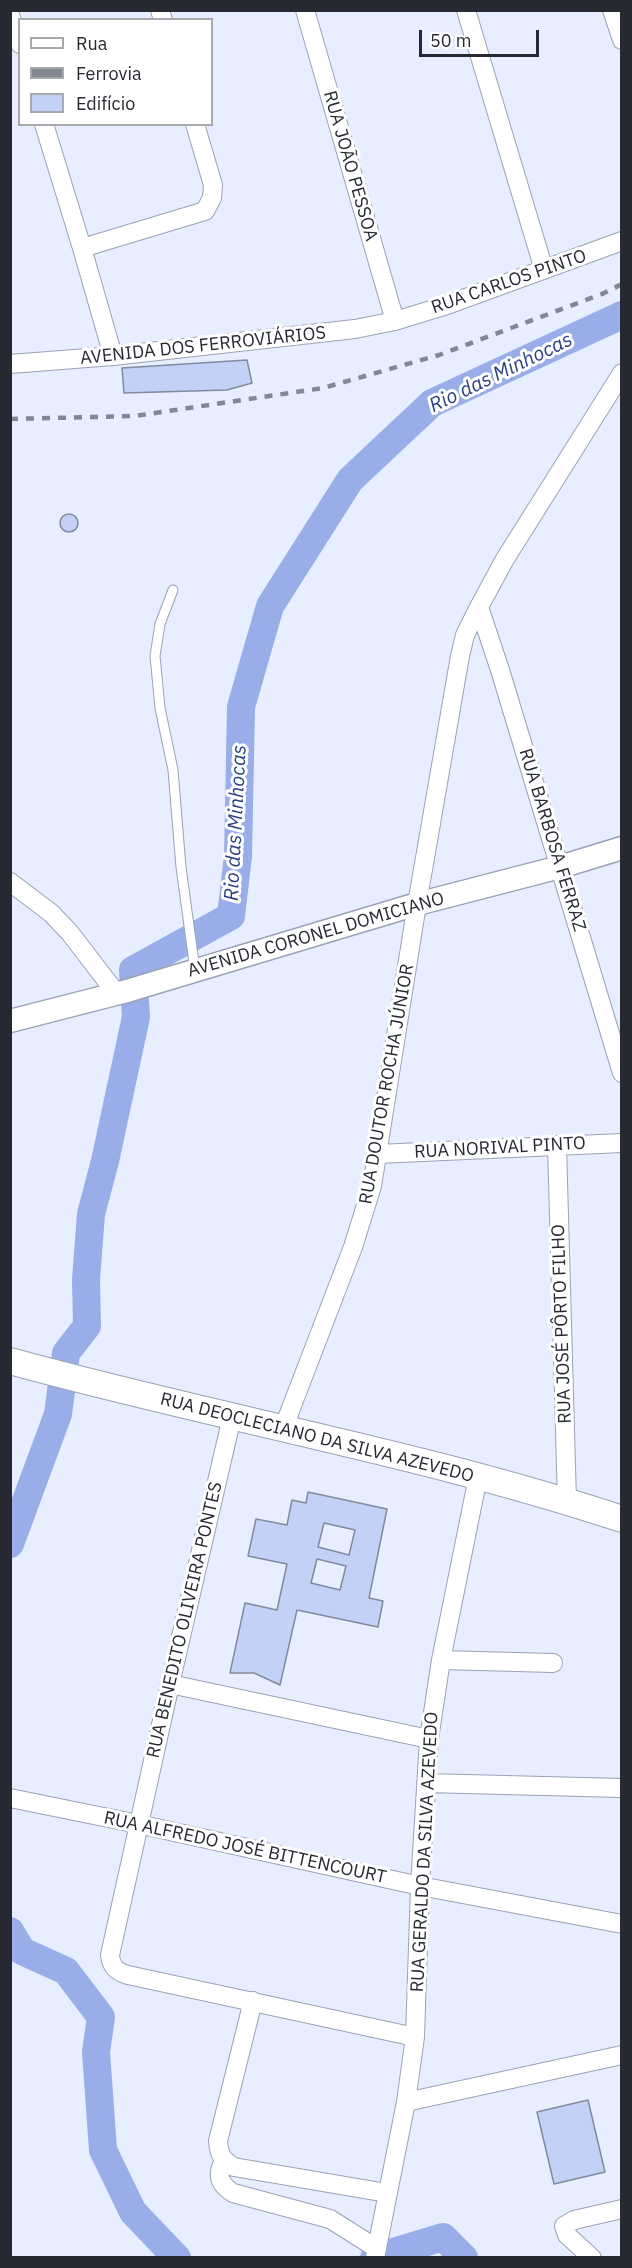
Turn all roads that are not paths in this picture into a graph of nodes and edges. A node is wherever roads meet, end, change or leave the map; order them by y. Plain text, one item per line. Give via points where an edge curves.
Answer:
1 (305, 10) edge
2 (466, 10) edge
3 (612, 10) edge
4 (10, 15) edge
5 (18, 38) edge
6 (621, 40) edge
7 (45, 126) edge
8 (196, 126) edge
9 (621, 241) edge
10 (82, 248) junction
11 (544, 270) junction
12 (395, 321) junction
13 (113, 356) junction
14 (10, 364) edge
15 (621, 373) edge
16 (172, 590) dead end
17 (479, 607) junction
18 (621, 848) edge
19 (560, 867) junction
20 (10, 882) edge
21 (417, 904) junction
22 (196, 970) junction
23 (122, 992) junction
24 (10, 1021) edge
25 (621, 1073) edge
26 (621, 1143) edge
27 (557, 1145) junction
28 (378, 1154) junction
29 (10, 1361) edge
30 (232, 1418) junction
31 (283, 1429) junction
32 (478, 1477) junction
33 (567, 1502) junction
34 (621, 1519) edge
35 (441, 1659) junction
36 (554, 1663) dead end
37 (170, 1684) junction
38 (429, 1739) junction
39 (426, 1783) junction
40 (621, 1788) edge
41 (10, 1798) edge
42 (138, 1824) junction
43 (420, 1886) junction
44 (621, 1924) edge
45 (253, 2001) junction
46 (415, 2037) junction
47 (621, 2055) edge
48 (406, 2102) junction
49 (224, 2161) junction
50 (387, 2193) junction
51 (621, 2208) edge
52 (376, 2252) edge
53 (592, 2258) edge

1 - 12 street, RUA JOÃO PESSOA
2 - 11 street
3 - 6 street
4 - 5 street
7 - 10 street
8 - 10 street via 213,185 212,198 205,210
9 - 11 street, RUA CARLOS PINTO
10 - 13 street
11 - 12 street, RUA CARLOS PINTO
12 - 13 street, AVENIDA DOS FERROVIÁRIOS via 290,338
13 - 14 street, AVENIDA DOS FERROVIÁRIOS
15 - 17 street, RUA DOUTOR ROCHA JÚNIOR
16 - 22 lane via 160,624 155,656 160,708 173,770 181,867
17 - 19 street, RUA BARBOSA FERRAZ
17 - 21 street, RUA DOUTOR ROCHA JÚNIOR via 460,656
18 - 19 street, AVENIDA CORONEL DOMICIANO
19 - 21 street, AVENIDA CORONEL DOMICIANO
19 - 25 street, RUA BARBOSA FERRAZ
20 - 23 street via 51,913
21 - 22 street, AVENIDA CORONEL DOMICIANO
21 - 28 street, RUA DOUTOR ROCHA JÚNIOR
22 - 23 street, AVENIDA CORONEL DOMICIANO
23 - 24 street, AVENIDA CORONEL DOMICIANO
26 - 27 street, RUA NORIVAL PINTO
27 - 28 street, RUA NORIVAL PINTO
27 - 33 street, RUA JOSÉ PÔRTO FILHO
28 - 31 street, RUA DOUTOR ROCHA JÚNIOR via 364,1218
29 - 30 main road, RUA DEOCLECIANO DA SILVA AZEVEDO
30 - 31 main road, RUA DEOCLECIANO DA SILVA AZEVEDO
30 - 37 street, RUA BENEDITO OLIVEIRA PONTES
31 - 32 main road, RUA DEOCLECIANO DA SILVA AZEVEDO
32 - 33 main road, RUA DEOCLECIANO DA SILVA AZEVEDO
32 - 35 street, RUA GERALDO DA SILVA AZEVEDO
33 - 34 main road, RUA DEOCLECIANO DA SILVA AZEVEDO
35 - 36 street
35 - 38 street, RUA GERALDO DA SILVA AZEVEDO
37 - 38 street
37 - 42 street, RUA BENEDITO OLIVEIRA PONTES
38 - 39 street, RUA GERALDO DA SILVA AZEVEDO
39 - 40 street
39 - 43 street, RUA GERALDO DA SILVA AZEVEDO
41 - 42 street, RUA ALFREDO JOSÉ BITTENCOURT
42 - 43 street, RUA ALFREDO JOSÉ BITTENCOURT
42 - 45 street, RUA BENEDITO OLIVEIRA PONTES via 110,1955 113,1966 122,1974
43 - 44 street, RUA ALFREDO JOSÉ BITTENCOURT
43 - 46 street, RUA GERALDO DA SILVA AZEVEDO
45 - 46 street
45 - 49 street via 218,2141
46 - 48 street, RUA GERALDO DA SILVA AZEVEDO
47 - 48 street
48 - 50 street, RUA GERALDO DA SILVA AZEVEDO
49 - 50 street via 234,2167
49 - 52 street via 220,2180 233,2193 330,2219
50 - 52 street, RUA GERALDO DA SILVA AZEVEDO
51 - 53 street via 565,2224 563,2229

